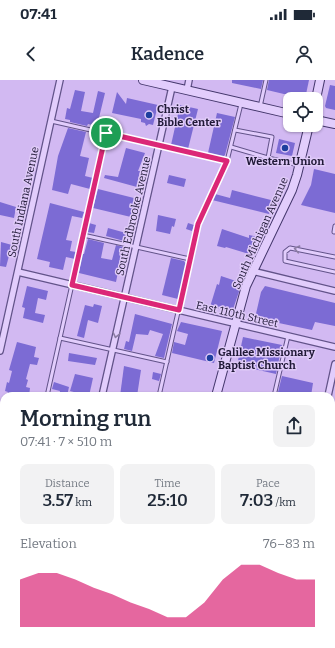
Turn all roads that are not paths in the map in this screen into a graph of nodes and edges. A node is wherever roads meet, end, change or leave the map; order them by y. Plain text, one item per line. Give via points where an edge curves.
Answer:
1 (60, 80) edge
2 (143, 80) edge
3 (189, 80) edge
4 (266, 80) edge
5 (320, 80) edge
6 (172, 87) junction
7 (187, 90) junction
8 (317, 92) edge
9 (242, 103) junction
10 (260, 107) junction
11 (283, 112) edge
12 (52, 121) junction
13 (323, 121) edge
14 (335, 124) edge
15 (235, 130) junction
16 (307, 132) edge
17 (106, 133) junction
18 (159, 145) junction
19 (231, 147) junction
20 (268, 158) junction
21 (227, 161) junction
22 (300, 166) junction
23 (335, 226) edge
24 (334, 232) dead end
25 (83, 235) junction
26 (136, 247) junction
27 (335, 257) edge
28 (190, 259) junction
29 (252, 271) junction
30 (18, 272) junction
31 (335, 272) edge
32 (72, 285) junction
33 (335, 290) edge
34 (125, 297) junction
35 (179, 310) junction
36 (236, 324) junction
37 (288, 336) junction
38 (60, 338) junction
39 (335, 347) edge
40 (113, 349) junction
41 (0, 351) edge
42 (167, 362) junction
43 (335, 364) edge
44 (48, 392) edge
45 (103, 392) edge
46 (161, 392) edge
47 (217, 392) edge
48 (275, 392) edge
49 (329, 392) edge

1 - 12 street, South Indiana Avenue
2 - 6 main road
3 - 7 street
4 - 10 lane
5 - 8 main road
6 - 7 main road
6 - 18 street, South Edbrooke Avenue
7 - 9 main road
9 - 10 main road
9 - 15 lane
10 - 11 main road
12 - 17 lane
12 - 30 street, South Indiana Avenue
13 - 14 main road
15 - 19 lane
15 - 20 lane via 272,137
16 - 22 main road, South Michigan Avenue
17 - 18 lane
17 - 25 lane
18 - 21 lane
18 - 26 street, South Edbrooke Avenue
19 - 20 lane
19 - 21 lane
20 - 22 lane
21 - 28 lane via 198,224
22 - 29 main road, South Michigan Avenue via 292,190
23 - 24 lane
25 - 26 lane
25 - 32 lane
26 - 28 lane
26 - 34 street, South Edbrooke Avenue
27 -> 31 lane via 290,248 285,252 285,261
28 - 35 lane
29 - 33 street
29 - 36 main road, South Michigan Avenue
30 - 32 street, East 110th Street
30 - 41 street, South Indiana Avenue
32 - 34 street, East 110th Street
32 - 38 lane
34 - 35 street, East 110th Street
34 -> 40 street, South Edbrooke Avenue
35 - 36 street, East 110th Street
35 - 42 lane
36 - 37 street, East 110th Street
36 - 47 main road, South Michigan Avenue
37 - 39 street, East 110th Street
37 - 48 lane
38 - 40 lane
38 - 44 lane
40 - 42 lane
40 - 45 street, South Edbrooke Avenue
42 - 46 lane
43 - 49 street

